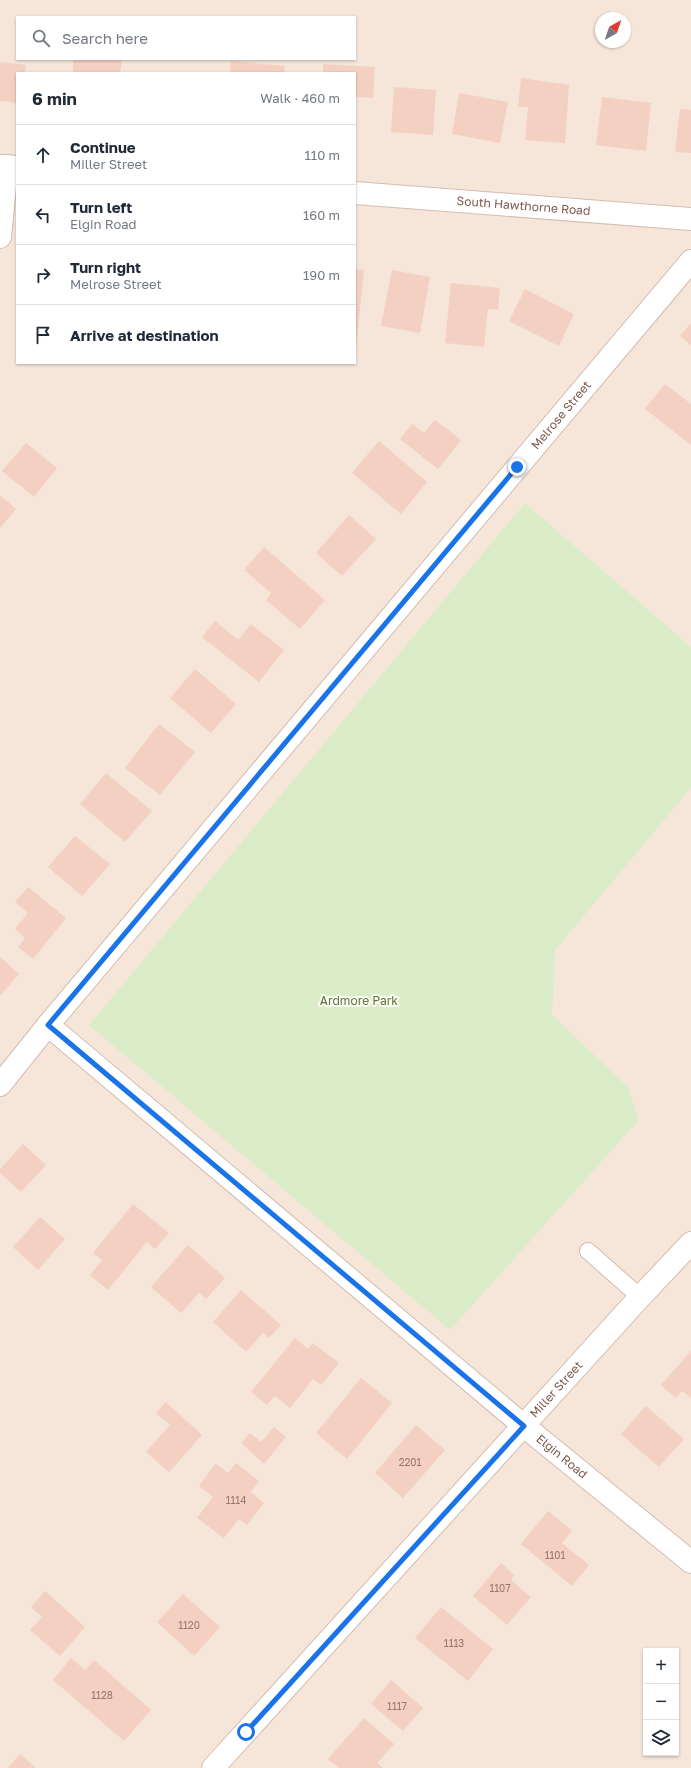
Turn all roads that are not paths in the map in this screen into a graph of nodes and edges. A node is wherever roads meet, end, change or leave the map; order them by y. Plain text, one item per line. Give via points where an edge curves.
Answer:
1 (8, 166) edge
2 (356, 193) edge
3 (691, 219) edge
4 (0, 237) edge
5 (691, 261) edge
6 (48, 1025) junction
7 (0, 1084) edge
8 (691, 1243) edge
9 (588, 1251) dead end
10 (640, 1296) junction
11 (524, 1426) junction
12 (691, 1562) edge
13 (213, 1768) edge

1 - 4 street
2 - 3 street, South Hawthorne Road
5 - 6 street, Melrose Street
6 - 7 street, Melrose Street
6 - 11 street, Elgin Road
8 - 10 street, Miller Street
9 - 10 lane
10 - 11 street, Miller Street
11 - 12 street, Elgin Road
11 - 13 street, Miller Street

